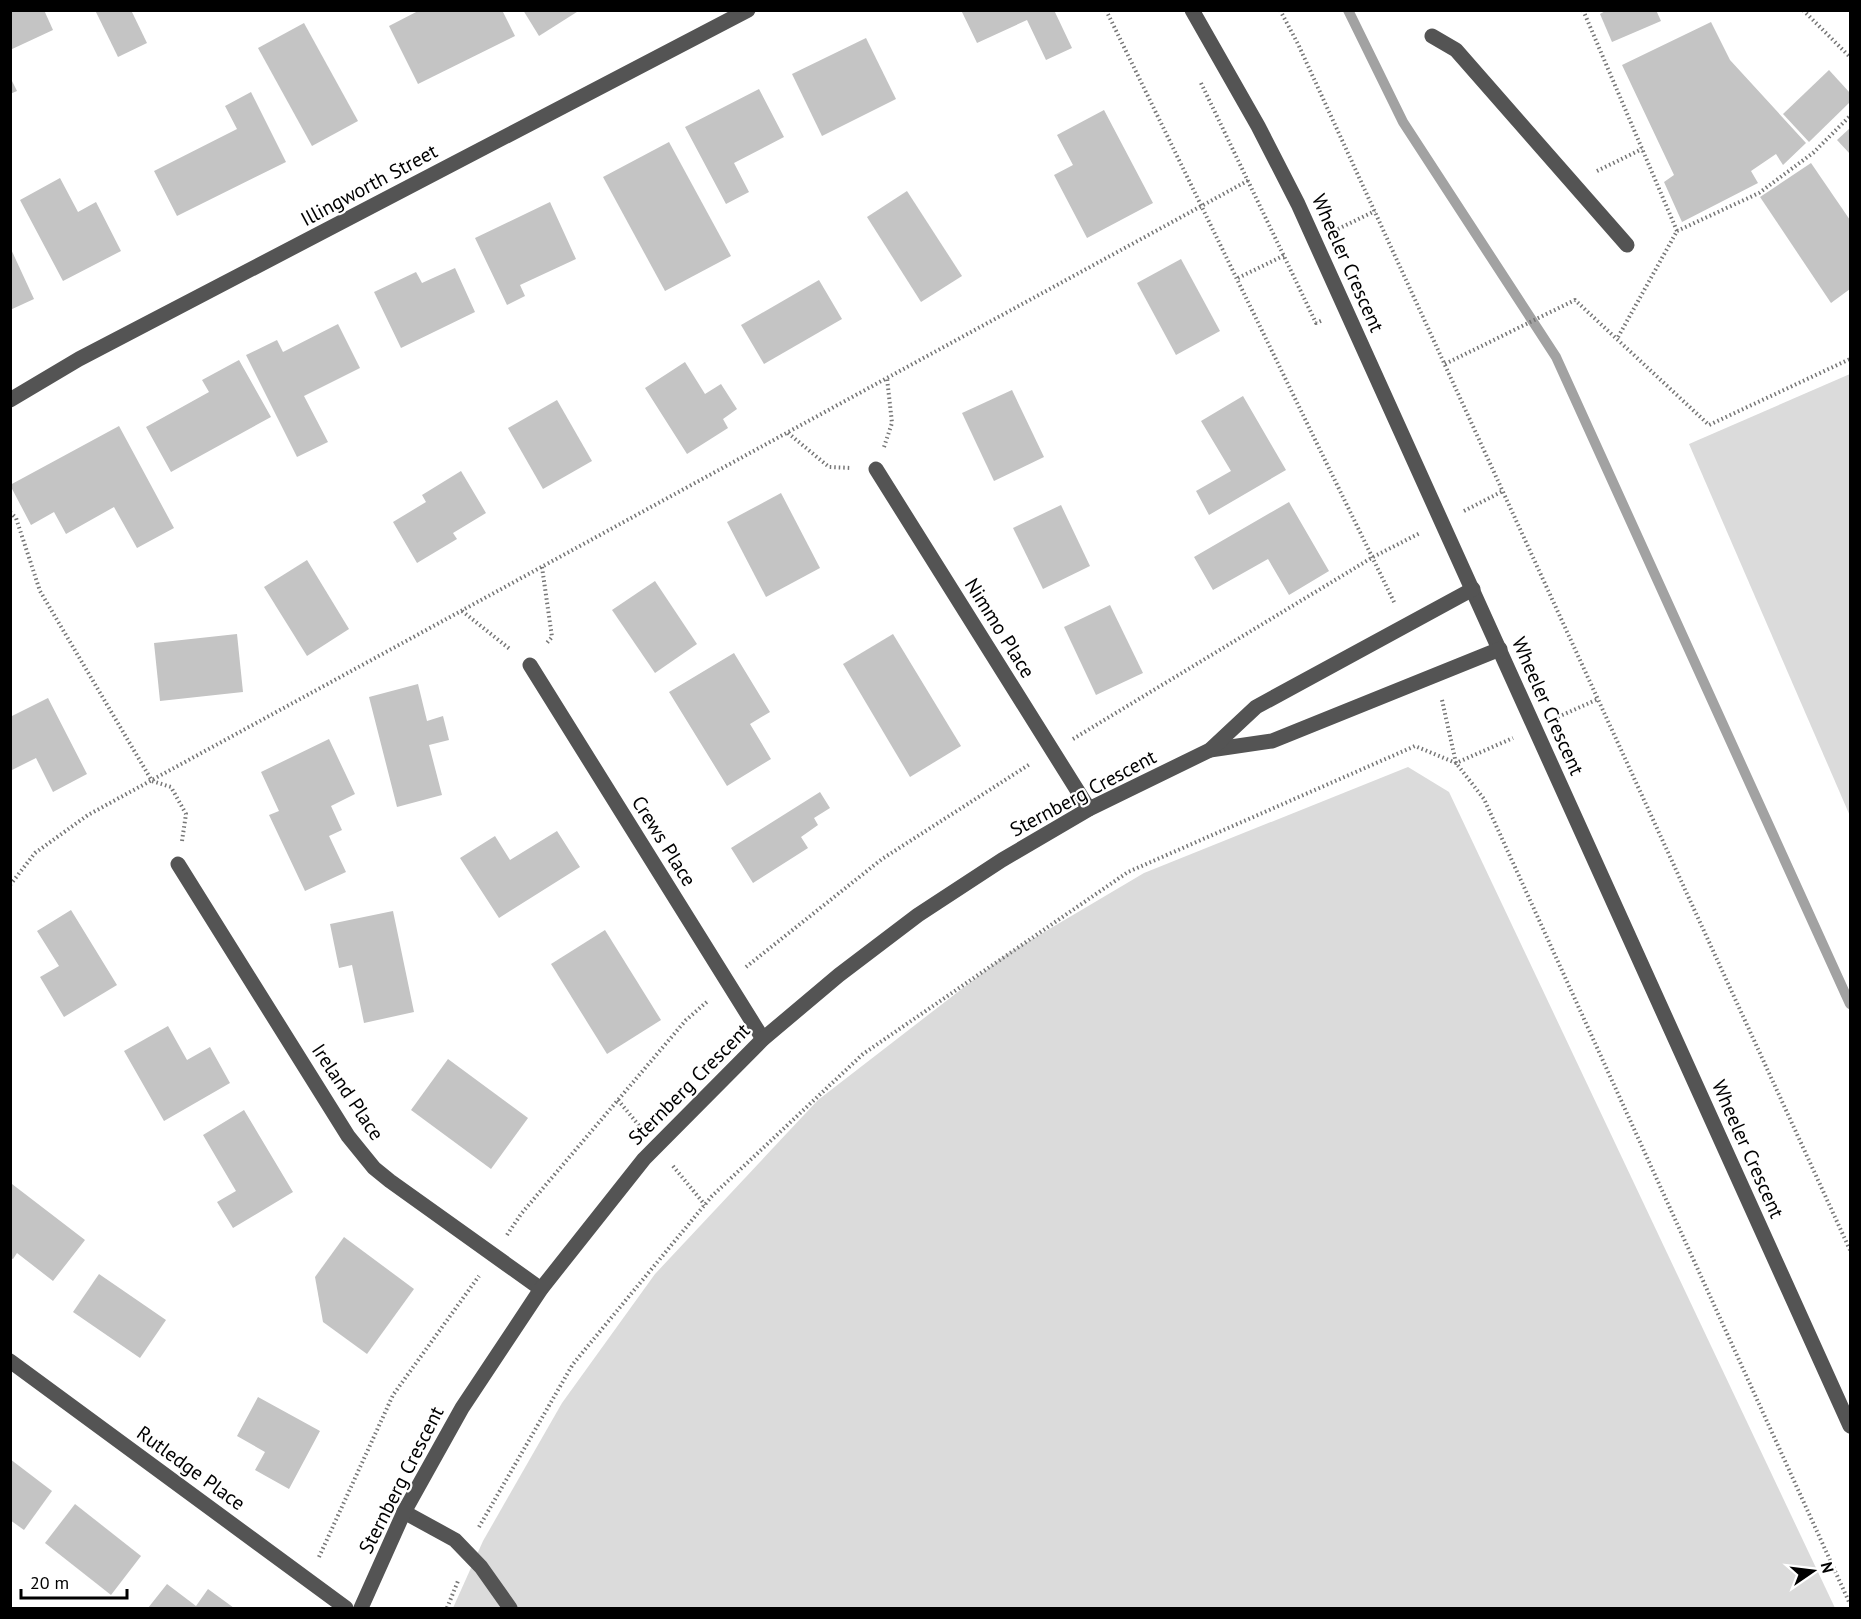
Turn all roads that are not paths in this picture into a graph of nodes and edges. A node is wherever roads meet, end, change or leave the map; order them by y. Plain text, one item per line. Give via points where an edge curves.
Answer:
1 (748, 10) edge
2 (1192, 10) edge
3 (1432, 36) dead end
4 (1627, 245) dead end
5 (10, 400) edge
6 (876, 469) road end
7 (1473, 589) junction
8 (1500, 650) junction
9 (530, 665) road end
10 (1210, 750) junction
11 (1089, 809) junction
12 (178, 864) road end
13 (763, 1039) junction
14 (541, 1289) junction
15 (10, 1361) edge
16 (1851, 1426) edge
17 (404, 1512) junction
18 (346, 1608) edge
19 (361, 1608) edge
20 (510, 1608) edge

1 - 5 street, Illingworth Street via 79,359
2 - 7 street, Wheeler Crescent via 1298,204
3 - 4 street via 1456,50
6 - 11 street, Nimmo Place
7 - 8 street, Wheeler Crescent
7 - 10 street, Sternberg Crescent via 1256,707
8 - 10 street, Sternberg Crescent via 1272,741
8 - 16 street, Wheeler Crescent
9 - 13 street, Crews Place
10 - 11 street, Sternberg Crescent
11 - 13 street, Sternberg Crescent via 918,915
12 - 14 street, Ireland Place via 348,1136 374,1168
13 - 14 street, Sternberg Crescent via 644,1159
14 - 17 street, Sternberg Crescent via 462,1408
15 - 18 street, Rutledge Place
17 - 19 street, Sternberg Crescent
17 - 20 street via 455,1540 481,1567

